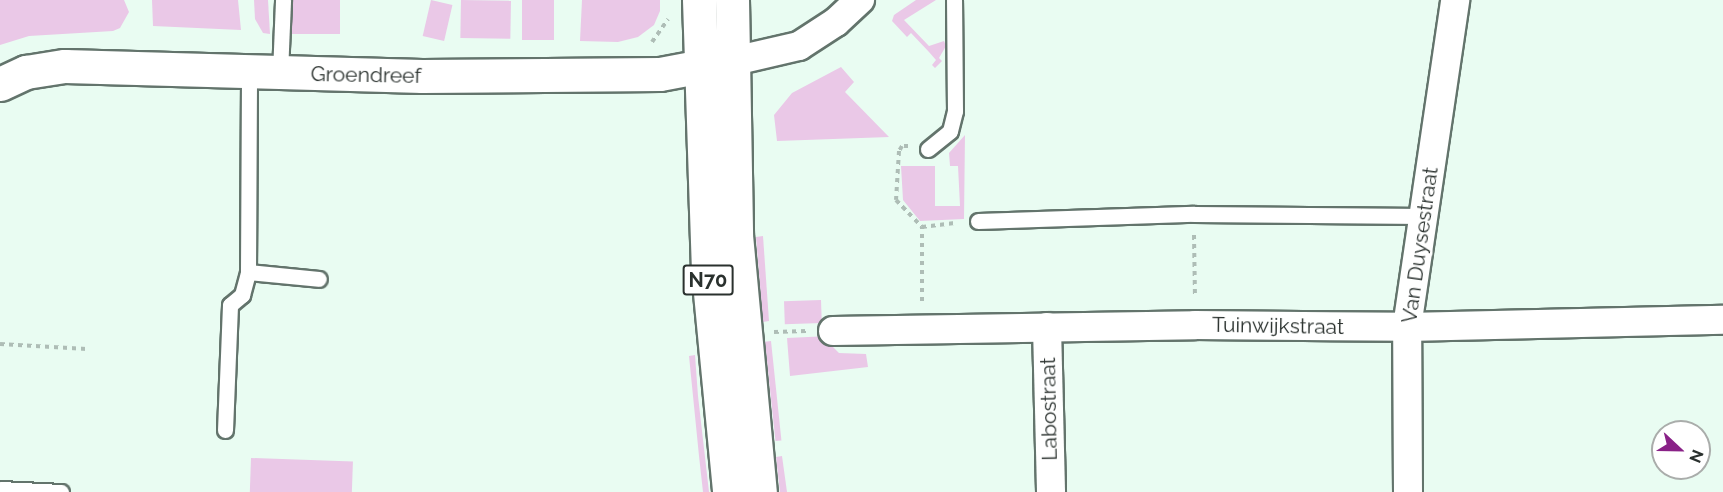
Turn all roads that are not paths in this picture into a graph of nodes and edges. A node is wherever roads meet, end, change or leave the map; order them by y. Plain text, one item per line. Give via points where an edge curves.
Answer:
1 (283, 0) edge
2 (699, 0) edge
3 (732, 0) edge
4 (860, 0) edge
5 (954, 0) edge
6 (1455, 0) edge
7 (734, 60) junction
8 (700, 67) junction
9 (264, 72) junction
10 (0, 84) edge
11 (928, 149) road end
12 (1424, 216) junction
13 (978, 221) road end
14 (248, 272) junction
15 (319, 279) dead end
16 (1723, 320) edge
17 (1047, 327) junction
18 (1407, 327) junction
19 (833, 330) dead end
20 (225, 430) dead end
21 (0, 489) edge
22 (61, 492) edge
23 (729, 492) edge
24 (760, 492) edge
25 (1051, 492) edge
26 (1408, 492) edge

1 - 9 lane
2 - 8 main road, N70
3 - 7 main road, N70
4 - 7 street via 836,22 799,46
5 - 11 lane via 955,111 950,132
6 - 12 street, Van Duysestraat
7 - 8 main road, Groendreef
7 - 24 main road, N70 via 737,246
8 - 9 main road, Groendreef via 660,74 366,76
8 - 23 main road, N70 via 708,272
9 - 10 main road, Groendreef via 65,66 26,72
9 - 14 lane
12 - 13 lane via 1194,213
12 - 18 street, Van Duysestraat
14 - 15 lane
14 - 20 lane via 242,295 230,304
16 - 18 street, Tuinwijkstraat
17 - 18 street, Tuinwijkstraat
17 - 19 street, Tuinwijkstraat
17 - 25 street, Labostraat
18 - 26 street, Van Duysestraat
21 - 22 lane

